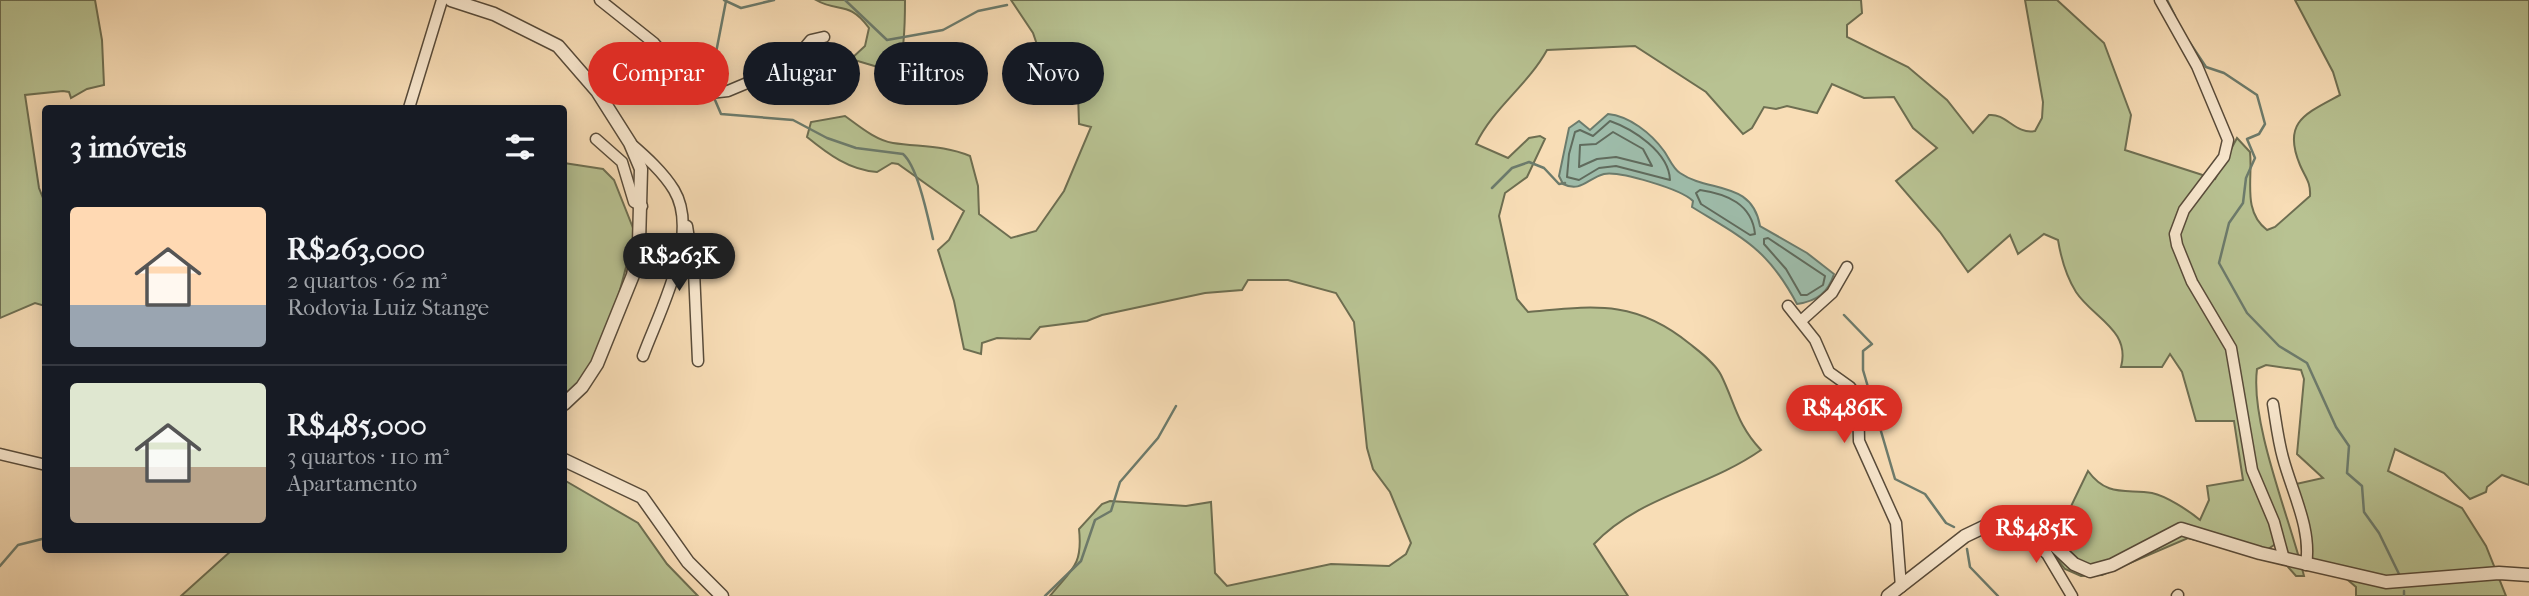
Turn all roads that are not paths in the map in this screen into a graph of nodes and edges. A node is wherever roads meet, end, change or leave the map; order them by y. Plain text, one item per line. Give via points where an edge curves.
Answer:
1 (442, 0) edge
2 (451, 0) edge
3 (600, 0) edge
4 (2161, 0) edge
5 (824, 37) dead end
6 (410, 105) edge
7 (596, 139) dead end
8 (630, 143) junction
9 (642, 206) junction
10 (682, 217) junction
11 (1847, 267) dead end
12 (1788, 306) dead end
13 (1802, 320) junction
14 (643, 356) dead end
15 (698, 361) dead end
16 (567, 401) edge
17 (2273, 404) dead end
18 (0, 454) edge
19 (567, 461) edge
20 (42, 465) edge
21 (2013, 523) junction
22 (2284, 559) junction
23 (2306, 565) junction
24 (2529, 575) edge
25 (1901, 587) junction
26 (722, 596) edge
27 (1888, 596) edge
28 (2072, 596) edge

1 - 6 street
2 - 8 street via 494,14 558,46 597,91
3 - 5 street via 654,43 690,83 710,93 727,91 790,65 811,40
4 - 22 street via 2197,66 2228,140 2224,157 2184,210 2175,234 2177,245 2192,282 2231,348 2252,470
7 - 9 street via 622,162 634,202
8 - 9 street via 641,169
8 - 10 street via 675,191
9 - 16 street via 637,258 611,333 589,377
10 - 14 street via 680,254
10 - 15 street via 691,242
11 - 13 street via 1832,293
12 - 13 street
13 - 25 street via 1829,372 1858,397 1859,442 1896,523
17 - 23 street via 2283,459 2301,513
18 - 20 street
19 - 26 street via 642,497 688,562
21 - 22 street via 2038,530 2074,564 2090,571 2112,565 2180,528
21 - 25 street via 1975,529
21 - 28 street via 2047,554
22 - 23 street
23 - 24 street via 2386,582
25 - 27 street

